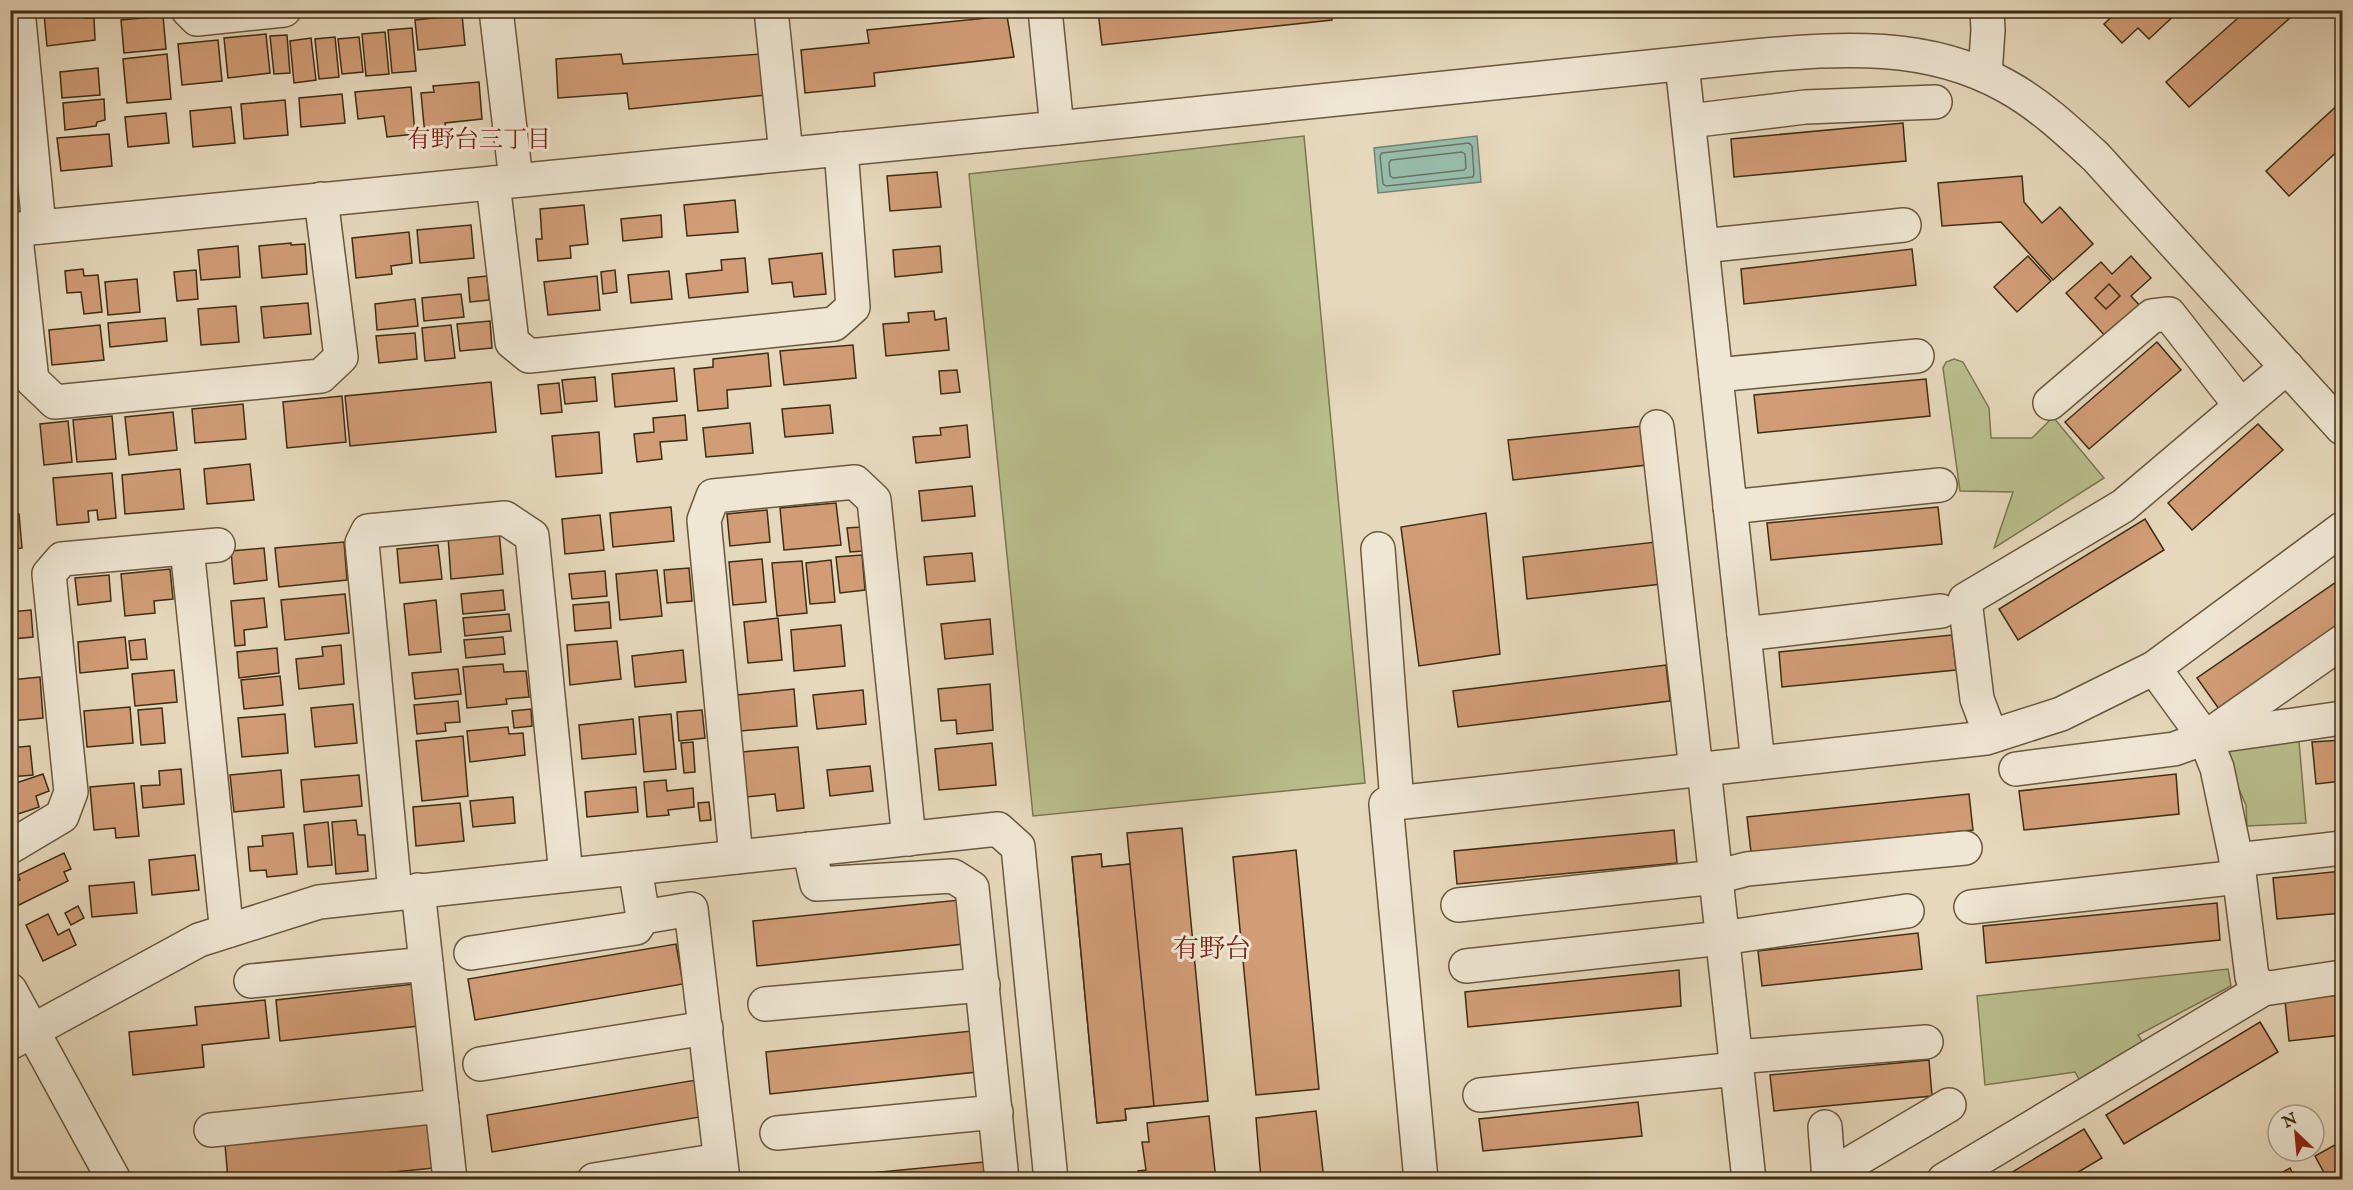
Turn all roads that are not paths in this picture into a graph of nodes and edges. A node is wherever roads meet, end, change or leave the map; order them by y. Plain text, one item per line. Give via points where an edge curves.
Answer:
1 (18, 10) edge
2 (188, 10) edge
3 (284, 10) edge
4 (496, 10) edge
5 (771, 10) edge
6 (1045, 10) edge
7 (1987, 10) edge
8 (1682, 64) junction
9 (1985, 75) junction
10 (1935, 102) dead end
11 (1689, 121) junction
12 (1057, 128) junction
13 (841, 149) junction
14 (786, 154) junction
15 (505, 181) junction
16 (321, 199) junction
17 (1904, 225) dead end
18 (21, 229) edge
19 (1702, 246) junction
20 (1917, 356) dead end
21 (2287, 367) junction
22 (1716, 375) junction
23 (2050, 403) dead end
24 (2241, 406) junction
25 (1657, 427) dead end
26 (2343, 428) edge
27 (1940, 484) dead end
28 (1731, 507) junction
29 (2343, 529) edge
30 (1378, 549) dead end
31 (1941, 611) dead end
32 (1744, 634) junction
33 (2343, 642) edge
34 (2154, 668) junction
35 (2343, 718) edge
36 (1991, 736) junction
37 (2205, 738) junction
38 (1758, 763) junction
39 (2016, 769) dead end
40 (1700, 770) junction
41 (1397, 802) junction
42 (909, 839) junction
43 (10, 847) edge
44 (1965, 848) dead end
45 (2343, 848) edge
46 (809, 849) junction
47 (736, 857) junction
48 (635, 868) junction
49 (2238, 868) junction
50 (566, 875) junction
51 (1716, 877) junction
52 (407, 892) junction
53 (1458, 905) dead end
54 (1971, 907) dead end
55 (1907, 910) dead end
56 (643, 917) junction
57 (230, 930) junction
58 (1722, 938) junction
59 (471, 952) dead end
60 (426, 964) junction
61 (1466, 966) dead end
62 (2343, 977) edge
63 (251, 981) dead end
64 (983, 985) junction
65 (2263, 989) junction
66 (10, 990) edge
67 (765, 1004) dead end
68 (706, 1028) junction
69 (21, 1037) edge
70 (1926, 1042) dead end
71 (1736, 1063) junction
72 (480, 1064) dead end
73 (1480, 1095) dead end
74 (1949, 1105) dead end
75 (442, 1106) junction
76 (996, 1112) junction
77 (1825, 1127) dead end
78 (211, 1130) dead end
79 (777, 1133) dead end
80 (721, 1170) edge
81 (1829, 1178) edge
82 (114, 1179) edge
83 (450, 1179) edge
84 (594, 1179) edge
85 (1002, 1179) edge
86 (1051, 1179) edge
87 (1421, 1179) edge
88 (1749, 1179) edge
89 (1944, 1179) edge

1 - 18 street
2 - 3 street via 197,19
4 - 15 street
5 - 14 street
6 - 12 street
7 - 9 street
8 - 9 street via 1862,49 1908,52
8 - 11 street
8 - 12 street
9 - 21 street via 2039,108 2096,157
10 - 11 street via 1804,107
11 - 19 street
12 - 13 street
13 - 14 street
13 - 15 street via 853,307 834,324 529,356 512,342
14 - 15 street
15 - 16 street
16 - 18 street
16 - 18 street via 341,357 321,376 55,402 32,380
17 - 19 street
19 - 22 street
20 - 22 street
21 - 24 street
21 - 26 street
22 - 28 street
23 - 24 street via 2152,316 2169,314
24 - 36 street via 2123,506 1965,600 1977,699
25 - 40 street
27 - 28 street
28 - 32 street
29 - 34 street
30 - 41 street
31 - 32 street
32 - 38 street
33 - 37 street
34 - 36 street via 2061,714
34 - 37 street
35 - 37 street
36 - 38 street
37 - 39 street via 2174,749
37 - 49 street via 2217,768
38 - 40 street
40 - 41 street
40 - 51 street
41 - 87 street via 1386,804
42 - 46 street
42 - 47 street via 874,500 855,482 713,496 704,520
42 - 86 street via 998,829 1018,848
43 - 57 street via 62,816 71,792 49,574 62,559 203,546 225,915
44 - 51 street via 1748,868
45 - 49 street
46 - 47 street
46 - 64 street via 817,884 953,876 972,888
47 - 48 street
48 - 50 street
48 - 56 street
49 - 54 street
49 - 65 street via 2252,977
50 - 52 street
50 - 52 street via 532,536 505,518 368,531 362,543
51 - 53 street
51 - 58 street
52 - 57 street via 319,902
52 - 60 street
55 - 58 street
56 - 59 street via 636,928
56 - 68 street via 691,909
57 - 69 street via 199,940
58 - 61 street
58 - 71 street
60 - 63 street
60 - 75 street
62 - 65 street
64 - 67 street
64 - 76 street
65 - 89 street
66 - 69 street
68 - 72 street
68 - 80 street
69 - 82 street
70 - 71 street
71 - 73 street
71 - 88 street
74 - 81 street
75 - 78 street
75 - 83 street
76 - 79 street
76 - 85 street
77 - 81 street
80 - 84 street

